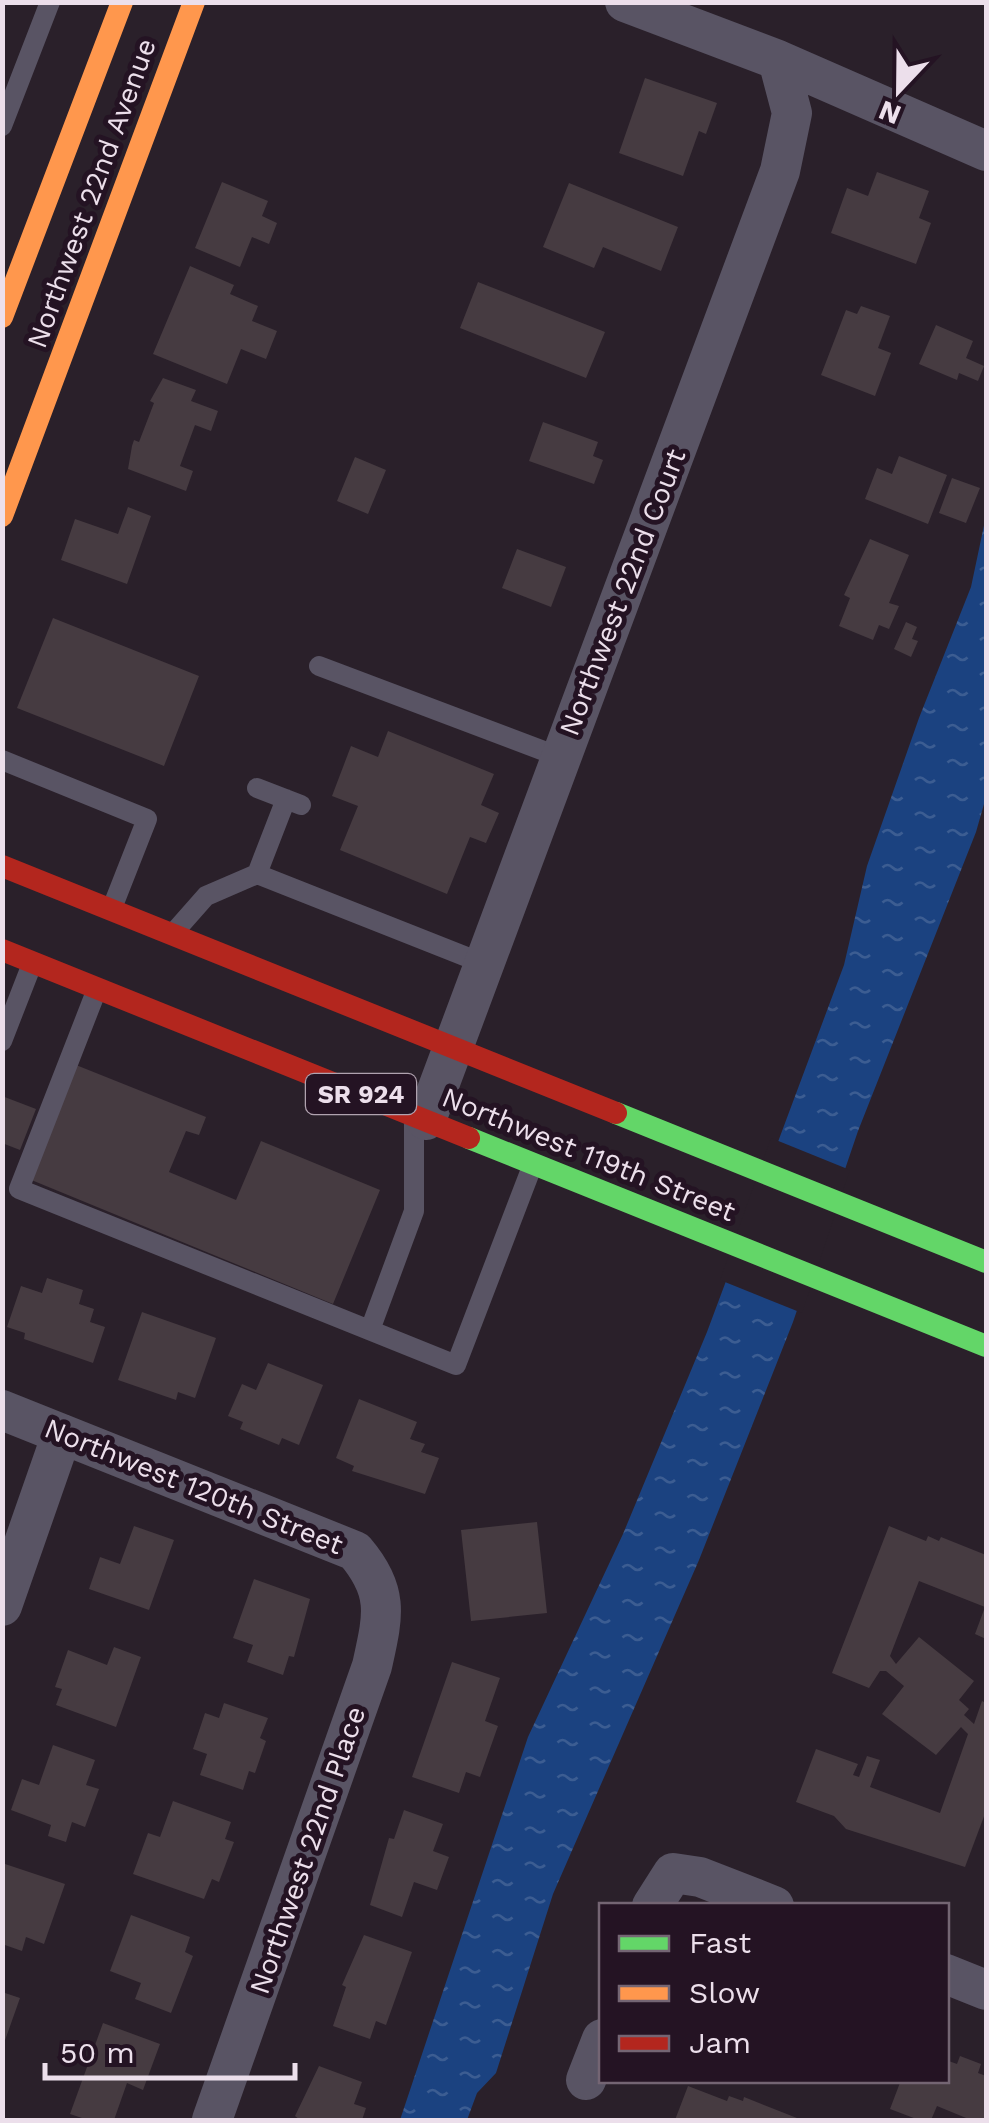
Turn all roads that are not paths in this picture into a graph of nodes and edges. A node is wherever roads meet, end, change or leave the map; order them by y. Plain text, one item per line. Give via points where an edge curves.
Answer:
1 (50, 2) edge
2 (122, 2) edge
3 (194, 2) edge
4 (624, 2) edge
5 (778, 60) junction
6 (2, 126) edge
7 (986, 151) edge
8 (2, 316) edge
9 (2, 516) edge
10 (319, 666) dead end
11 (560, 757) junction
12 (2, 760) edge
13 (256, 788) dead end
14 (2, 866) edge
15 (257, 874) junction
16 (112, 910) junction
17 (172, 933) junction
18 (2, 950) edge
19 (34, 962) junction
20 (482, 963) junction
21 (98, 987) junction
22 (2, 1041) edge
23 (452, 1044) junction
24 (420, 1118) junction
25 (534, 1164) junction
26 (986, 1262) edge
27 (370, 1330) junction
28 (986, 1346) edge
29 (2, 1410) edge
30 (62, 1434) junction
31 (376, 1576) joint
32 (2, 1606) edge
33 (654, 1903) edge
34 (767, 1903) edge
35 (949, 1975) edge
36 (986, 1990) edge
37 (599, 2047) edge
38 (586, 2080) dead end
39 (212, 2120) edge

1 - 6 lane
2 - 8 main road, Northwest 22nd Avenue
3 - 9 main road, Northwest 22nd Avenue
4 - 5 street
5 - 7 street
5 - 11 street, Northwest 22nd Court via 792,113 780,171
10 - 11 lane
11 - 20 street, Northwest 22nd Court
12 - 16 lane via 147,819
13 - 15 lane via 293,802
14 - 16 main road, Northwest 119th Street
15 - 17 lane via 206,896
15 - 20 lane
16 - 17 main road, Northwest 119th Street
17 - 23 main road, Northwest 119th Street
18 - 19 main road, Northwest 119th Street / SR 924
19 - 21 main road, Northwest 119th Street / SR 924
19 - 22 lane
20 - 23 street, Northwest 22nd Court
21 - 24 main road, Northwest 119th Street / SR 924
21 - 27 lane via 19,1189
23 - 24 street, Northwest 22nd Court
23 - 26 main road, Northwest 119th Street
24 - 25 main road, Northwest 119th Street / SR 924
24 - 27 lane via 414,1212
25 - 27 lane via 456,1365
25 - 28 main road, Northwest 119th Street / SR 924
29 - 30 street, Northwest 120th Street
30 - 31 street, Northwest 120th Street via 355,1551
30 - 32 street
31 - 39 street, Northwest 22nd Place via 383,1616 372,1666
33 - 34 street via 673,1872
35 - 36 street
37 - 38 street

